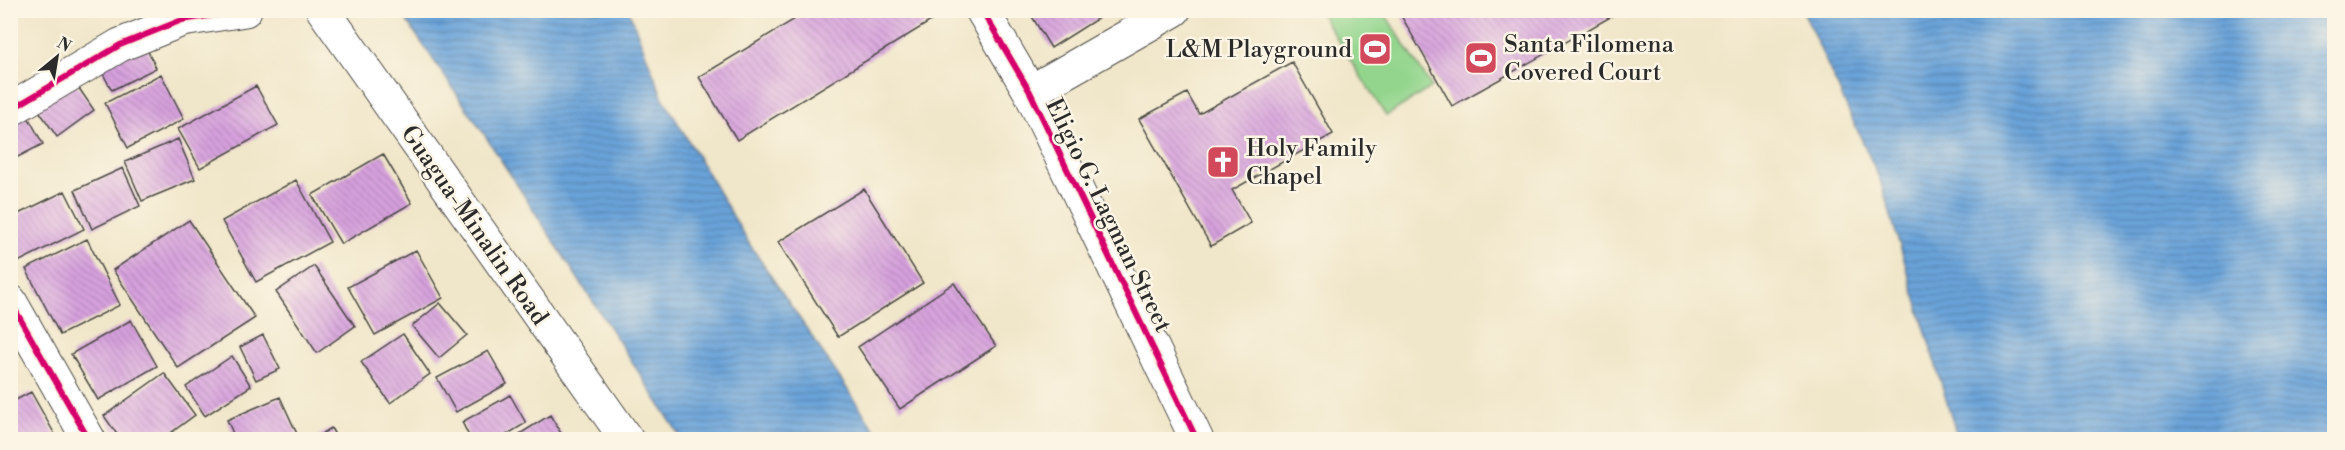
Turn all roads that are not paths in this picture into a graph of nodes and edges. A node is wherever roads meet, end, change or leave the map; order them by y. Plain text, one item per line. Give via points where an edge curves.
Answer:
1 (245, 10) edge
2 (323, 10) edge
3 (982, 10) edge
4 (1174, 10) edge
5 (1029, 92) junction
6 (10, 110) edge
7 (10, 301) edge
8 (89, 440) edge
9 (627, 440) edge
10 (1197, 440) edge

1 - 6 street via 182,20 120,45
2 - 9 street, Guagua-Minalin Road
3 - 5 street, Eligio G. Lagman Street
4 - 5 street
5 - 10 street, Eligio G. Lagman Street
7 - 8 street

